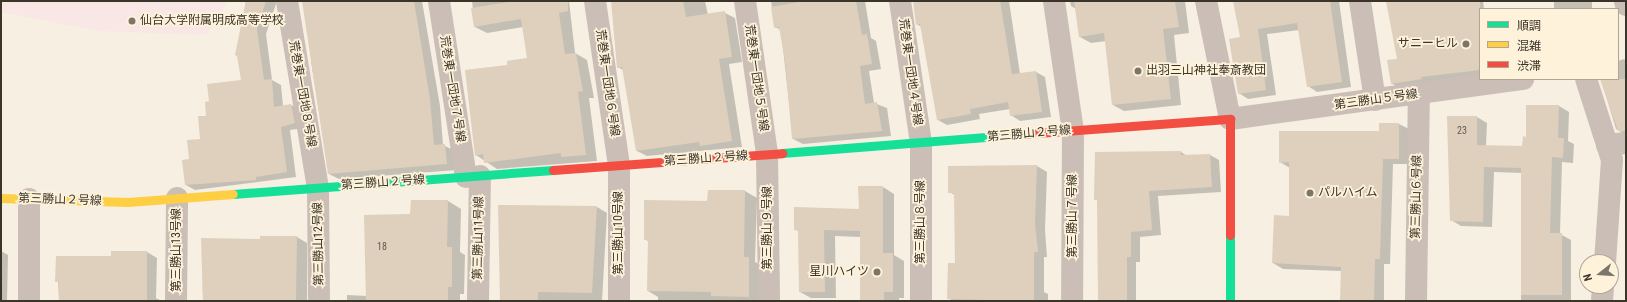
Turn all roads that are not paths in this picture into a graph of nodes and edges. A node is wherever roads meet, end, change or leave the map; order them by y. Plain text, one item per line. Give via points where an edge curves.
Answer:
1 (287, 1) edge
2 (439, 1) edge
3 (595, 1) edge
4 (745, 1) edge
5 (900, 1) edge
6 (1054, 1) edge
7 (1206, 1) edge
8 (1360, 1) edge
9 (1625, 1) edge
10 (1626, 5) edge
11 (1516, 80) edge
12 (1586, 80) edge
13 (1419, 94) junction
14 (1375, 100) junction
15 (1230, 119) junction
16 (1073, 131) junction
17 (921, 143) junction
18 (1617, 144) edge
19 (767, 154) junction
20 (619, 166) junction
21 (473, 176) junction
22 (318, 188) junction
23 (1, 198) edge
24 (177, 198) junction
25 (29, 199) junction
26 (1606, 254) edge
27 (29, 301) edge
28 (176, 301) edge
29 (319, 301) edge
30 (478, 301) edge
31 (619, 301) edge
32 (768, 301) edge
33 (921, 301) edge
34 (1072, 301) edge
35 (1230, 301) edge
36 (1416, 301) edge

1 - 22 street, 荒巻東一団地８号線
2 - 21 street, 荒巻東一団地７号線
3 - 20 street, 荒巻東一団地６号線
4 - 19 street, 荒巻東一団地５号線
5 - 17 street, 荒巻東一団地４号線
6 - 16 street, 第三勝山７号線
7 - 15 street
8 - 14 street
9 - 10 street
11 - 13 street, 第三勝山５号線
12 - 18 street
13 - 14 street, 第三勝山５号線
13 - 36 street, 第三勝山６号線
14 - 15 street, 第三勝山５号線
15 - 16 street, 第三勝山２号線
15 - 35 street
16 - 17 street, 第三勝山２号線
16 - 34 street, 第三勝山７号線
17 - 19 street, 第三勝山２号線
17 - 33 street, 第三勝山８号線
18 - 26 street via 1612,160
19 - 20 street, 第三勝山２号線
19 - 32 street, 第三勝山９号線
20 - 21 street, 第三勝山２号線
20 - 31 street, 第三勝山10号線
21 - 22 street, 第三勝山２号線
21 - 30 street, 第三勝山11号線
22 - 24 street, 第三勝山２号線
22 - 29 street, 第三勝山12号線
23 - 25 street, 第三勝山２号線
24 - 25 street, 第三勝山２号線 via 128,202
24 - 28 street, 第三勝山13号線
25 - 27 street

